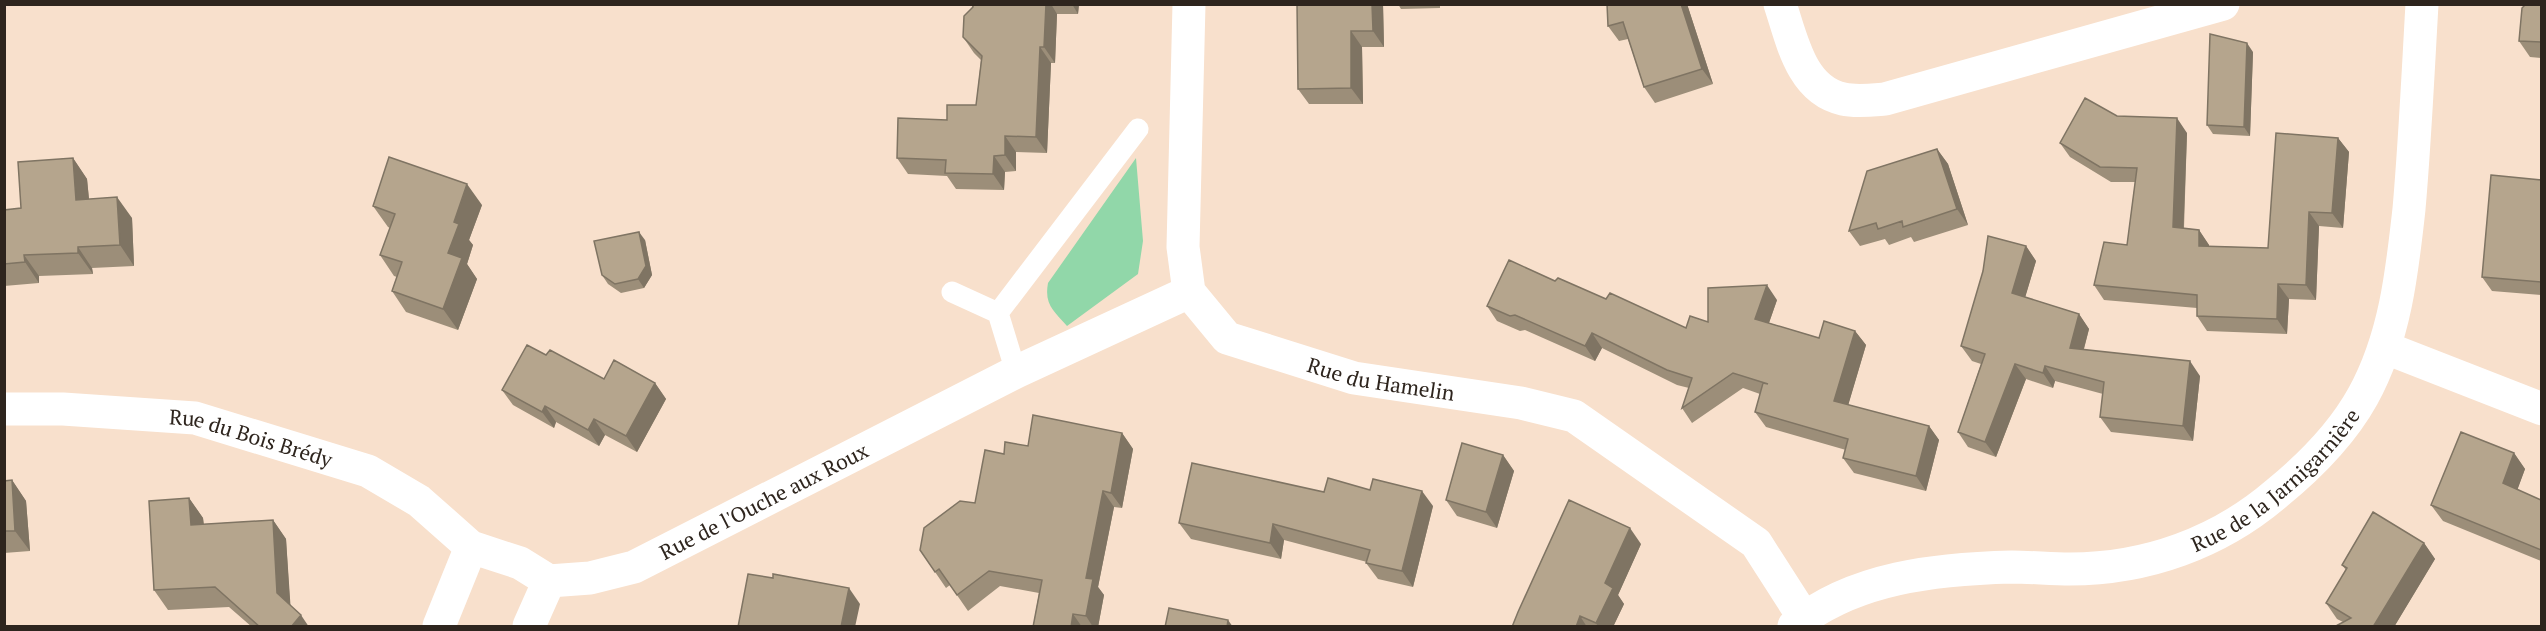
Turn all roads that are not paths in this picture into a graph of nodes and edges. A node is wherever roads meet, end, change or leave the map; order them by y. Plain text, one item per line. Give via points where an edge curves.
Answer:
1 (1189, 4) edge
2 (1780, 4) edge
3 (2223, 4) edge
4 (2422, 4) edge
5 (1138, 129) dead end
6 (952, 292) dead end
7 (1189, 292) junction
8 (998, 313) junction
9 (2386, 348) junction
10 (1016, 372) junction
11 (2541, 409) edge
12 (4, 410) edge
13 (471, 547) junction
14 (549, 581) junction
15 (1799, 622) edge
16 (439, 627) edge
17 (529, 627) edge

1 - 7 street via 1183,247
2 - 3 street via 1799,60 1810,79 1824,93 1845,100 1885,99
4 - 9 street, Rue de la Jarnigarnière via 2402,276
5 - 8 lane
6 - 8 lane
7 - 10 street, Rue de l'Ouche aux Roux
7 - 15 street, Rue du Hamelin via 1227,338 1354,378 1521,403 1574,416 1756,543
8 - 10 lane
9 - 11 street
9 - 15 street, Rue de la Jarnigarnière via 2351,416 2310,466 2250,516 2197,543 2145,562 1909,576 1860,589
10 - 14 street, Rue de l'Ouche aux Roux via 634,567 590,578
12 - 13 street, Rue du Bois Brédy via 63,409 195,418 368,471 418,501
13 - 14 street, Rue du Bois Brédy via 520,563
13 - 16 street
14 - 17 street

